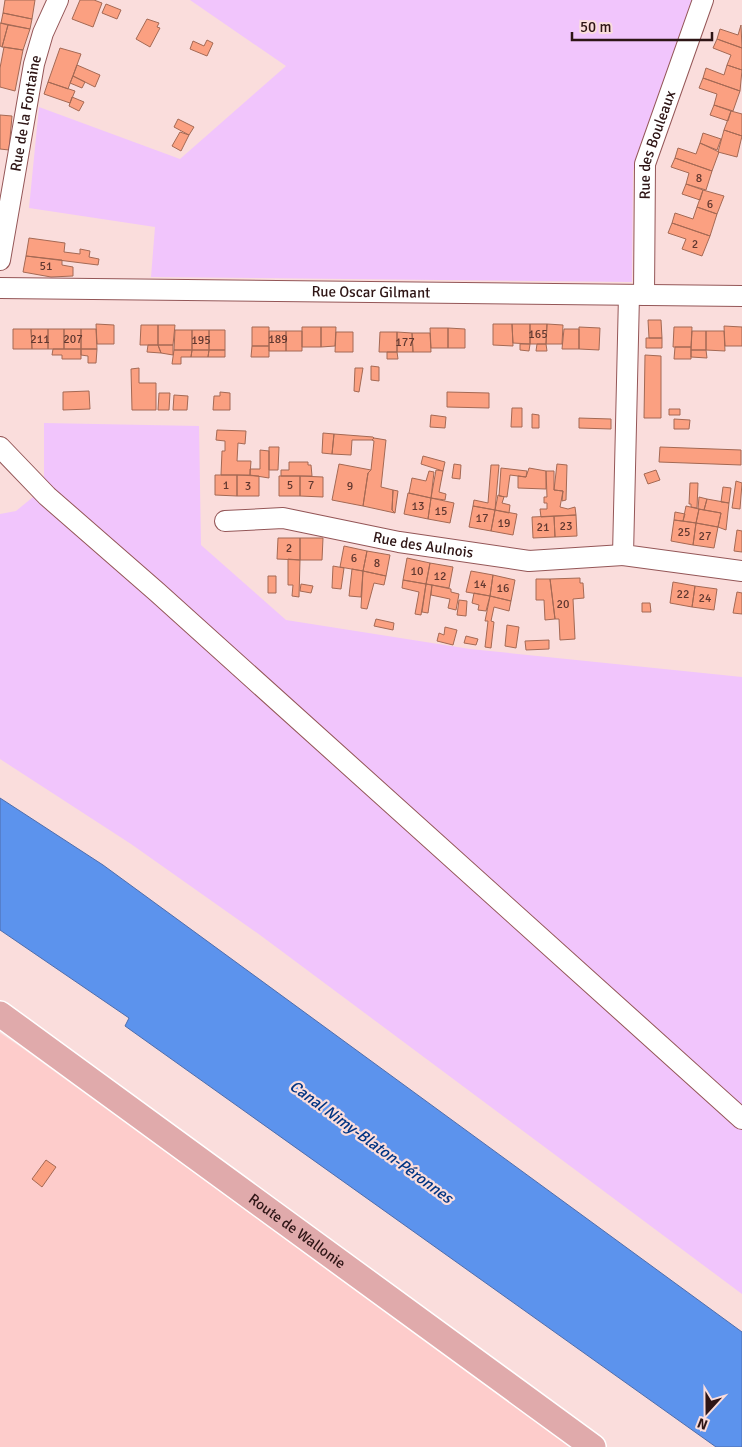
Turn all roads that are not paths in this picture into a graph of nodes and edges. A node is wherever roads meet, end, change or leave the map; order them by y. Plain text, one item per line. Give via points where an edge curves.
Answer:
1 (58, 0) edge
2 (703, 0) edge
3 (0, 260) edge
4 (0, 288) edge
5 (637, 295) junction
6 (742, 296) edge
7 (0, 447) edge
8 (225, 521) dead end
9 (623, 554) junction
10 (742, 571) edge
11 (0, 1014) edge
12 (742, 1119) edge
13 (593, 1447) edge

1 - 3 street, Rue de la Fontaine via 34,64
2 - 5 street, Rue des Bouleaux via 645,164
4 - 5 street, Rue Oscar Gilmant
5 - 6 street, Rue Oscar Gilmant
5 - 9 street
7 - 12 street via 47,496
8 - 9 street, Rue des Aulnois via 283,518 399,542 529,561
9 - 10 street, Rue des Aulnois
11 - 13 main road, Route de Wallonie

